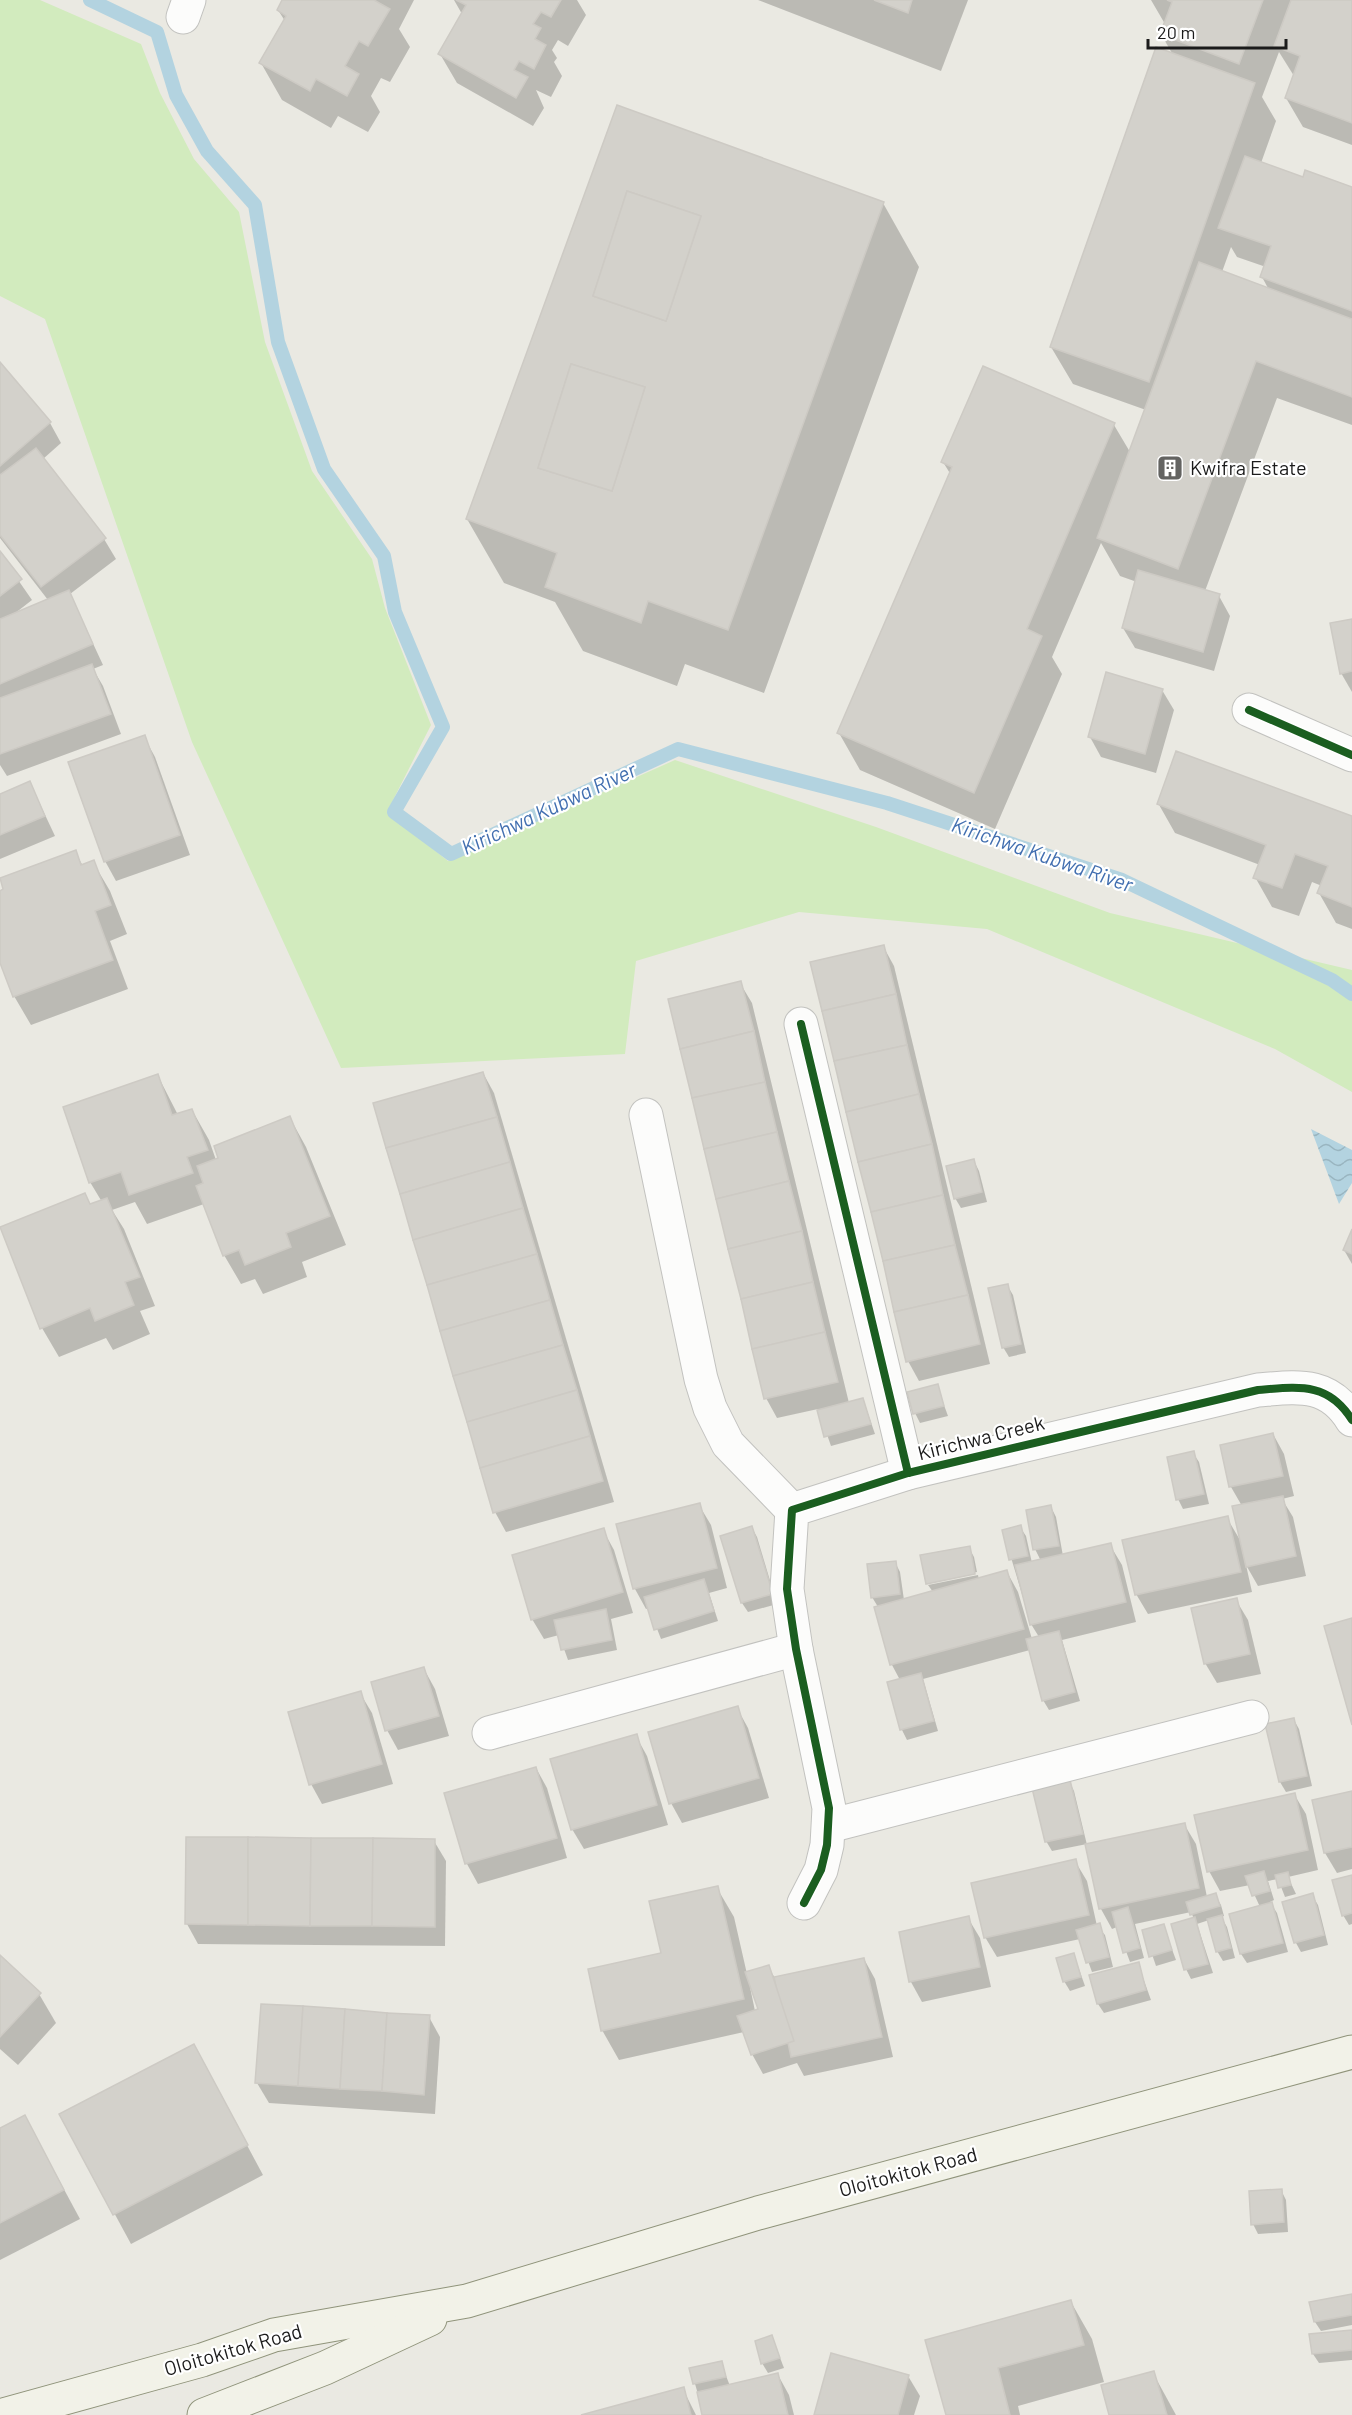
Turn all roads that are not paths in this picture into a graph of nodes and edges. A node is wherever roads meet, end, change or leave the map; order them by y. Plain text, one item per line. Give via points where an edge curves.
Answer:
1 (1249, 710) dead end
2 (1352, 755) edge
3 (801, 1024) dead end
4 (646, 1114) dead end
5 (1352, 1420) edge
6 (908, 1473) junction
7 (792, 1510) junction
8 (796, 1649) junction
9 (1252, 1717) dead end
10 (489, 1733) dead end
11 (829, 1826) junction
12 (804, 1903) dead end
13 (1352, 2052) edge
14 (467, 2301) junction
15 (3, 2415) edge
16 (204, 2415) edge

1 - 2 street
3 - 6 street
4 - 7 street via 710,1408 728,1444
5 - 6 street, Kirichwa Creek via 1330,1395 1307,1386 1258,1390
6 - 7 street, Kirichwa Creek
7 - 8 street via 787,1589
8 - 10 street
8 - 11 street via 829,1808
9 - 11 street
11 - 12 street via 821,1870
13 - 14 main road, Oloitokitok Road via 758,2213
14 - 15 main road, Oloitokitok Road via 274,2335 202,2360
14 - 16 main road, Oloitokitok Road via 325,2368

